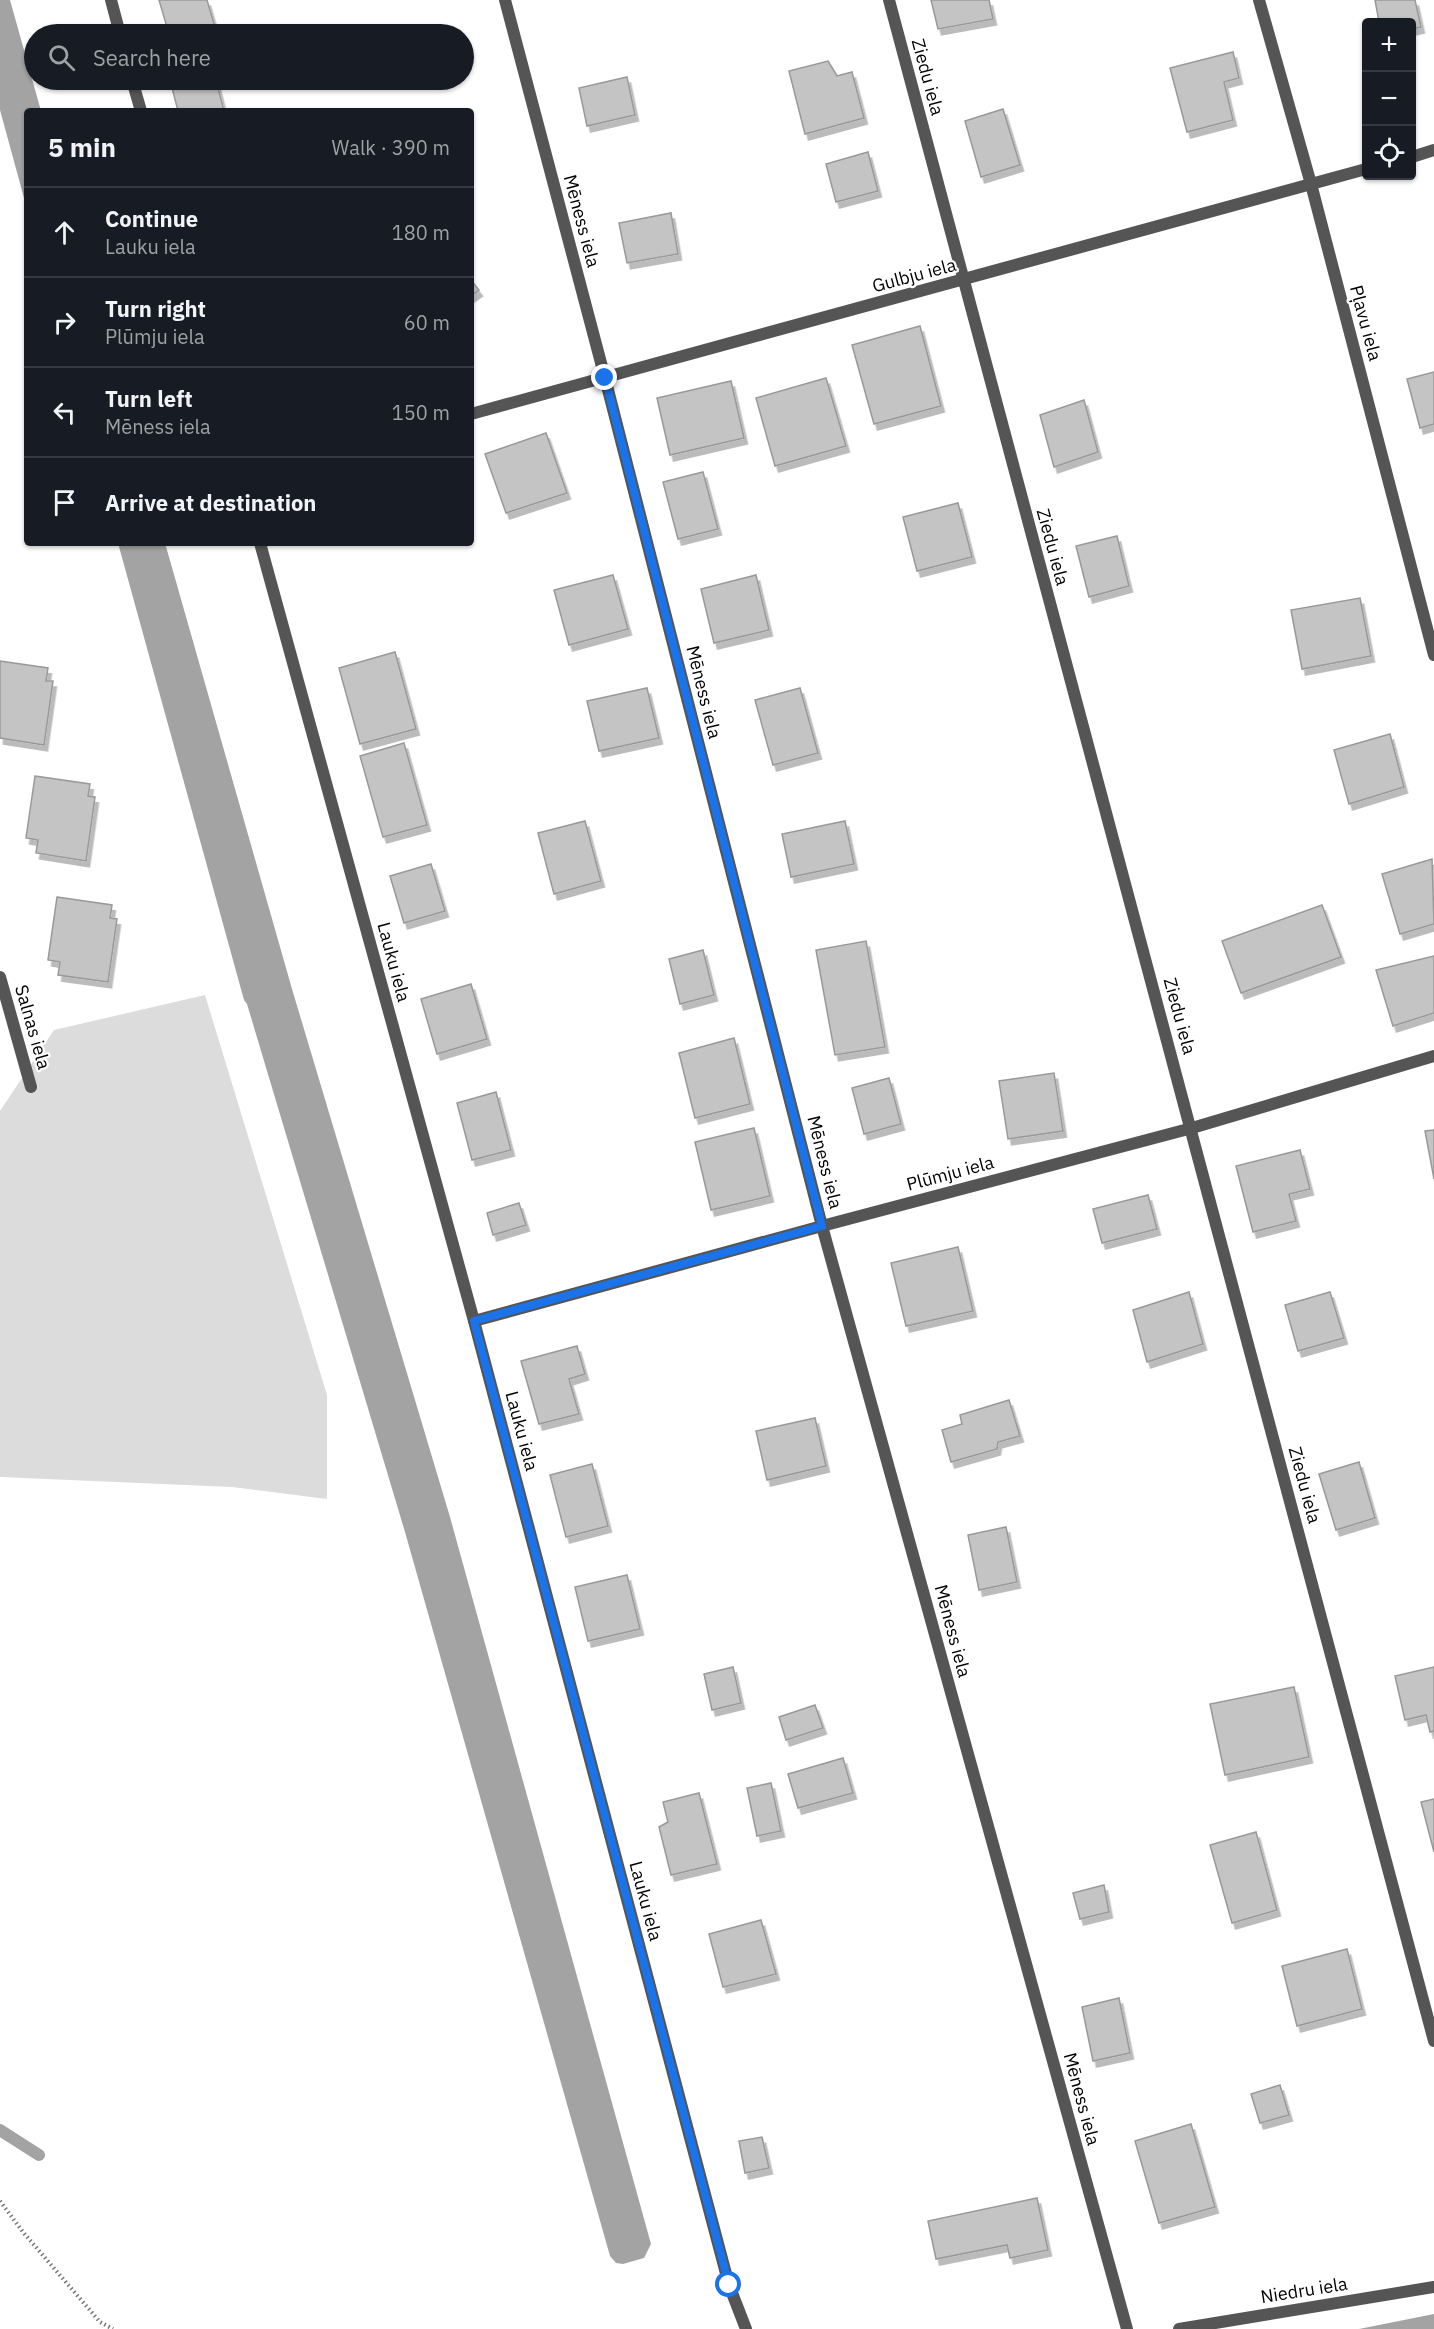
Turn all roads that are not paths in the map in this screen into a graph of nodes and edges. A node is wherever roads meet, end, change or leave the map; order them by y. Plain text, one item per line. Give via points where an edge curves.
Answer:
1 (111, 0) edge
2 (504, 0) edge
3 (889, 0) edge
4 (1260, 0) edge
5 (117, 24) edge
6 (135, 90) edge
7 (140, 108) edge
8 (1434, 150) edge
9 (1416, 156) edge
10 (1362, 170) edge
11 (1311, 184) junction
12 (963, 280) junction
13 (605, 378) junction
14 (474, 413) edge
15 (261, 546) edge
16 (1434, 655) edge
17 (0, 977) edge
18 (1434, 1056) edge
19 (31, 1087) dead end
20 (1191, 1128) junction
21 (822, 1226) junction
22 (474, 1321) junction
23 (1434, 2041) edge
24 (1434, 2287) edge
25 (746, 2329) edge
26 (1127, 2329) edge
27 (1179, 2329) edge

1 - 5 street
2 - 13 street, Mēness iela
3 - 12 street, Ziedu iela
4 - 11 street, Pļavu iela
6 - 7 street
8 - 9 street
10 - 11 street, Gulbju iela
11 - 12 street, Gulbju iela
11 - 16 street, Pļavu iela
12 - 13 street, Gulbju iela
12 - 20 street, Ziedu iela
13 - 14 street, Gulbju iela
13 - 21 street, Mēness iela
15 - 22 street, Lauku iela
17 - 19 street, Salnas iela
18 - 20 street, Plūmju iela
20 - 21 street, Plūmju iela
20 - 23 street, Ziedu iela
21 - 22 street, Plūmju iela
21 - 26 street, Mēness iela
22 - 25 street, Lauku iela via 729,2285
24 - 27 street, Niedru iela

